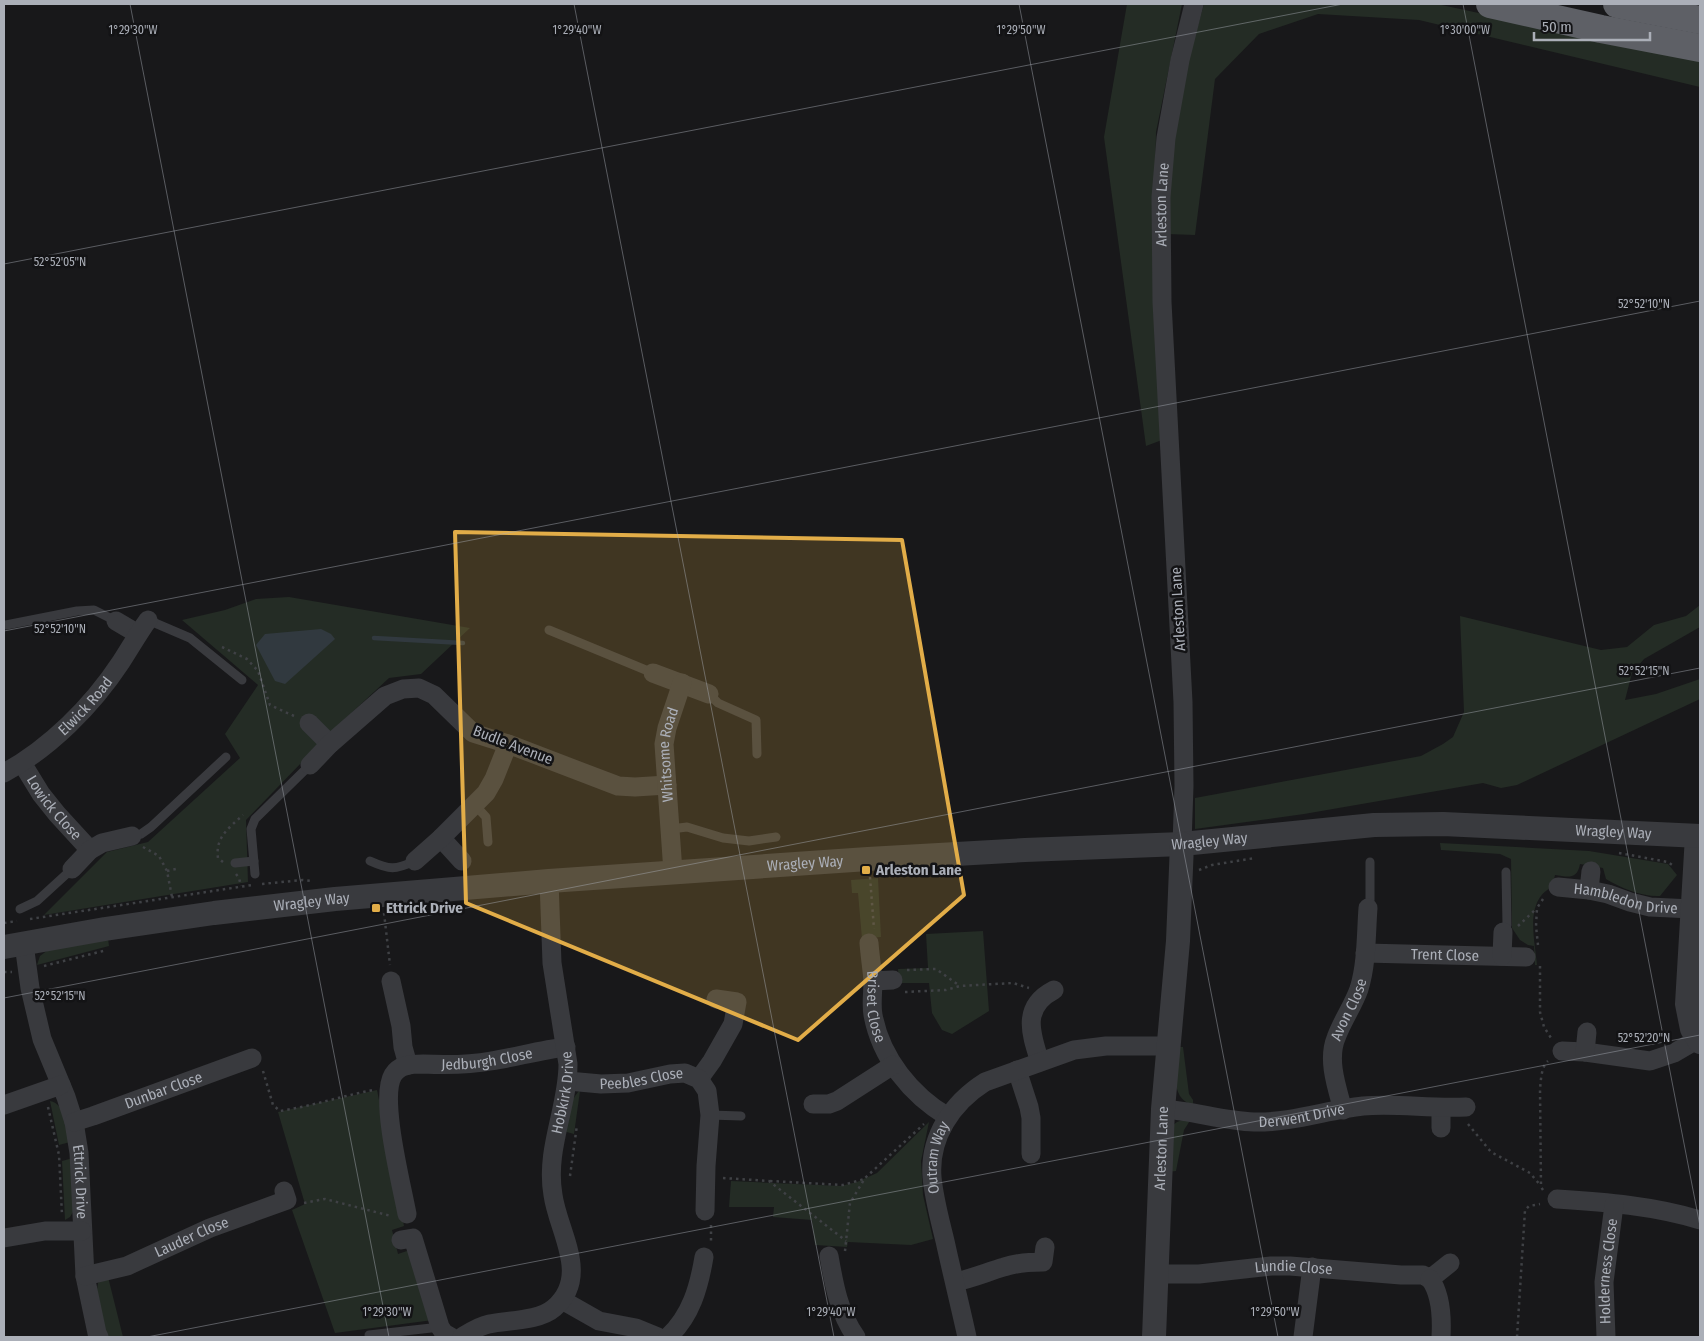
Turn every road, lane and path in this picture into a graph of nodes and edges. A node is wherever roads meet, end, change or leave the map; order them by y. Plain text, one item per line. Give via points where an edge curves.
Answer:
1 (1194, 4) edge
2 (1490, 4) edge
3 (1617, 4) edge
4 (1700, 20) edge
5 (1700, 48) edge
6 (116, 621) joint
7 (6, 625) dead end
8 (143, 627) junction
9 (549, 630) dead end
10 (216, 644) dead end
11 (653, 673) joint
12 (242, 680) dead end
13 (682, 684) junction
14 (709, 694) joint
15 (304, 721) joint
16 (330, 744) junction
17 (508, 744) junction
18 (757, 754) dead end
19 (226, 757) dead end
20 (22, 763) junction
21 (310, 765) joint
22 (4, 773) edge
23 (667, 785) junction
24 (474, 804) junction
25 (244, 814) dead end
26 (671, 829) junction
27 (1698, 836) edge
28 (129, 837) junction
29 (776, 837) dead end
30 (441, 838) junction
31 (488, 842) dead end
32 (1182, 844) junction
33 (90, 850) junction
34 (1615, 852) dead end
35 (1257, 858) dead end
36 (868, 859) junction
37 (254, 861) junction
38 (370, 861) dead end
39 (415, 861) joint
40 (462, 861) dead end
41 (1370, 862) dead end
42 (224, 864) dead end
43 (233, 866) joint
44 (72, 869) joint
45 (176, 869) dead end
46 (1694, 869) junction
47 (167, 871) junction
48 (1591, 871) dead end
49 (673, 872) junction
50 (1506, 872) dead end
51 (255, 874) dead end
52 (1181, 874) junction
53 (549, 881) junction
54 (241, 886) dead end
55 (1558, 887) joint
56 (1588, 890) junction
57 (172, 896) dead end
58 (20, 908) dead end
59 (1368, 908) joint
60 (1537, 908) junction
61 (1692, 909) junction
62 (384, 910) dead end
63 (1503, 932) junction
64 (872, 940) joint
65 (14, 945) edge
66 (113, 948) dead end
67 (1365, 953) junction
68 (1535, 955) junction
69 (1502, 956) junction
70 (28, 970) junction
71 (4, 972) edge
72 (391, 981) joint
73 (873, 981) junction
74 (899, 981) junction
75 (960, 986) junction
76 (1048, 993) joint
77 (716, 999) dead end
78 (1587, 1032) dead end
79 (1699, 1040) edge
80 (1168, 1046) junction
81 (566, 1048) junction
82 (1555, 1051) junction
83 (1585, 1052) junction
84 (252, 1058) joint
85 (1040, 1062) junction
86 (408, 1065) junction
87 (893, 1065) junction
88 (1017, 1070) junction
89 (698, 1079) junction
90 (568, 1081) junction
91 (389, 1086) junction
92 (53, 1088) junction
93 (813, 1104) dead end
94 (4, 1105) edge
95 (1466, 1107) joint
96 (1441, 1108) junction
97 (1164, 1109) junction
98 (1343, 1110) junction
99 (943, 1114) junction
100 (710, 1115) junction
101 (741, 1116) dead end
102 (578, 1120) dead end
103 (74, 1122) junction
104 (1442, 1128) dead end
105 (1030, 1154) dead end
106 (570, 1176) dead end
107 (706, 1177) junction
108 (865, 1178) junction
109 (769, 1181) junction
110 (1542, 1187) junction
111 (286, 1196) joint
112 (1549, 1199) junction
113 (1614, 1205) junction
114 (705, 1211) joint
115 (407, 1214) joint
116 (1700, 1220) edge
117 (63, 1231) junction
118 (82, 1231) junction
119 (4, 1238) edge
120 (401, 1240) dead end
121 (846, 1241) junction
122 (1044, 1247) dead end
123 (830, 1261) joint
124 (1450, 1263) dead end
125 (698, 1265) joint
126 (1312, 1267) junction
127 (1156, 1274) junction
128 (85, 1276) junction
129 (1430, 1278) junction
130 (955, 1282) junction
131 (562, 1300) junction
132 (514, 1329) edge
133 (446, 1332) edge
134 (369, 1335) dead end
135 (99, 1337) edge
136 (462, 1337) edge
137 (658, 1337) edge
138 (668, 1337) edge
139 (856, 1337) edge
140 (968, 1337) edge
141 (1154, 1337) edge
142 (1303, 1337) edge
143 (1441, 1337) edge
144 (1516, 1337) edge
145 (1606, 1337) edge

1 - 32 street, Arleston Lane via 1166,138 1161,198 1162,302 1183,702
2 - 5 highway
3 - 4 highway
6 - 7 lane via 94,610
6 - 8 street
8 - 12 lane via 190,638
8 - 20 street, Elwick Road via 121,663 62,732
9 - 11 lane
10 - 15 path via 247,659 258,671 270,705
11 - 13 street
13 - 14 street
13 - 23 street, Whitsome Road via 664,744
14 - 18 lane via 718,703 756,720
15 - 16 street
16 - 17 street, Budle Avenue via 385,696 403,689 419,688 434,695 473,733
16 - 21 street, Budle Avenue
17 - 23 street, Budle Avenue via 618,786
17 - 24 street via 494,779
19 - 28 lane via 151,827 142,834
20 - 22 street, Elwick Road
20 - 33 street, Lowick Close via 51,808
21 - 37 lane via 255,818 251,829
23 - 26 street, Whitsome Road
24 - 30 street
24 - 31 lane via 486,817
25 - 42 path via 222,836 217,848 218,858
26 - 29 lane via 686,827 723,838 749,841
26 - 49 street, Whitsome Road
27 - 32 street, Wragley Way via 1406,824
27 - 46 street
28 - 33 street, Lowick Close via 102,843
28 - 47 path via 159,856
30 - 39 street
30 - 40 street
32 - 36 street, Wragley Way
32 - 52 street, Arleston Lane
33 - 44 street, Lowick Close
34 - 46 path via 1668,862 1680,871
35 - 52 path
36 - 49 street, Wragley Way
36 - 64 path
37 - 43 lane
37 - 51 lane
38 - 39 lane via 386,868 402,867
41 - 59 lane
43 - 54 path
44 - 58 lane via 37,901
45 - 47 path
46 - 61 street
47 - 57 path
48 - 56 street
49 - 53 street, Wragley Way
50 - 63 lane via 1507,924
52 - 80 street, Arleston Lane
53 - 65 street, Wragley Way via 251,909
53 - 81 street, Hobkirk Drive via 552,963
55 - 56 street, Hambledon Drive
55 - 60 path via 1546,893
56 - 61 street, Hambledon Drive via 1643,905
59 - 67 street, Avon Close
60 - 63 path via 1514,930
60 - 68 path
61 - 79 street via 1687,1004 1692,1029
62 - 72 path
63 - 69 street
64 - 73 street, Briset Close
65 - 70 street, Ettrick Drive
66 - 70 path
67 - 69 street, Trent Close
67 - 98 street, Avon Close via 1359,989 1334,1046 1334,1071
68 - 69 street, Trent Close
68 - 82 path via 1540,1012
70 - 71 path
70 - 92 street, Ettrick Drive
72 - 86 street
73 - 74 street
73 - 87 street, Briset Close via 873,1014
74 - 75 path via 946,990
74 - 75 path via 936,969
75 - 76 path via 1013,983
76 - 85 street via 1030,1023
77 - 89 street via 737,1002 733,1024
78 - 83 street
79 - 83 street via 1674,1054 1650,1060
80 - 85 street, Outram Way via 1106,1046 1074,1050
80 - 97 street, Arleston Lane
81 - 86 street, Jedburgh Close via 490,1062
81 - 90 street, Hobkirk Drive
82 - 83 street
82 - 110 path via 1545,1063 1540,1089
84 - 91 path via 259,1058 273,1105 280,1111
84 - 103 street, Dunbar Close
85 - 88 street, Outram Way
86 - 91 street via 398,1068
87 - 93 street via 837,1101
87 - 99 street, Briset Close via 903,1080
88 - 99 street, Outram Way via 985,1082
88 - 105 street via 1031,1118
89 - 90 street, Peebles Close via 685,1073 628,1083
89 - 100 street, Peebles Close via 707,1091
90 - 131 street, Hobkirk Drive via 551,1162 552,1195 570,1252 572,1274
91 - 115 street via 392,1141
92 - 94 street
92 - 103 street, Ettrick Drive
92 - 117 path
95 - 96 street, Derwent Drive
95 - 110 path via 1464,1119 1484,1145 1530,1173
96 - 98 street, Derwent Drive via 1363,1106
96 - 104 street
97 - 98 street, Derwent Drive via 1255,1122
97 - 127 street, Arleston Lane
99 - 108 path
99 - 130 street, Outram Way via 932,1177
100 - 101 lane
100 - 107 street, Peebles Close
102 - 106 path
103 - 118 street, Ettrick Drive via 79,1153
107 - 109 path
107 - 114 street, Peebles Close
108 - 109 path via 843,1185
108 - 121 path via 850,1203
109 - 121 path
110 - 112 path
111 - 115 path via 304,1203 325,1199 392,1216
111 - 128 street, Lauder Close via 127,1266
112 - 113 street via 1582,1192
112 - 144 path via 1526,1210
113 - 116 street via 1649,1208
113 - 145 street, Holderness Close via 1604,1282
114 - 125 path via 711,1220 712,1252
117 - 118 street
117 - 119 street
118 - 128 street, Ettrick Drive
120 - 133 street via 413,1238
121 - 123 path via 845,1256
122 - 130 street via 1043,1262 1005,1266
123 - 139 street via 846,1324
124 - 129 street
125 - 138 street via 693,1304 678,1328
126 - 127 street, Lundie Close via 1270,1266 1199,1274
126 - 129 street, Lundie Close
126 - 142 street
127 - 141 street, Arleston Lane
128 - 135 street, Ettrick Drive
129 - 143 street via 1437,1292
130 - 140 street, Outram Way
131 - 132 street via 552,1310
131 - 137 street via 599,1321 636,1328
132 - 136 street via 487,1324
133 - 134 lane

